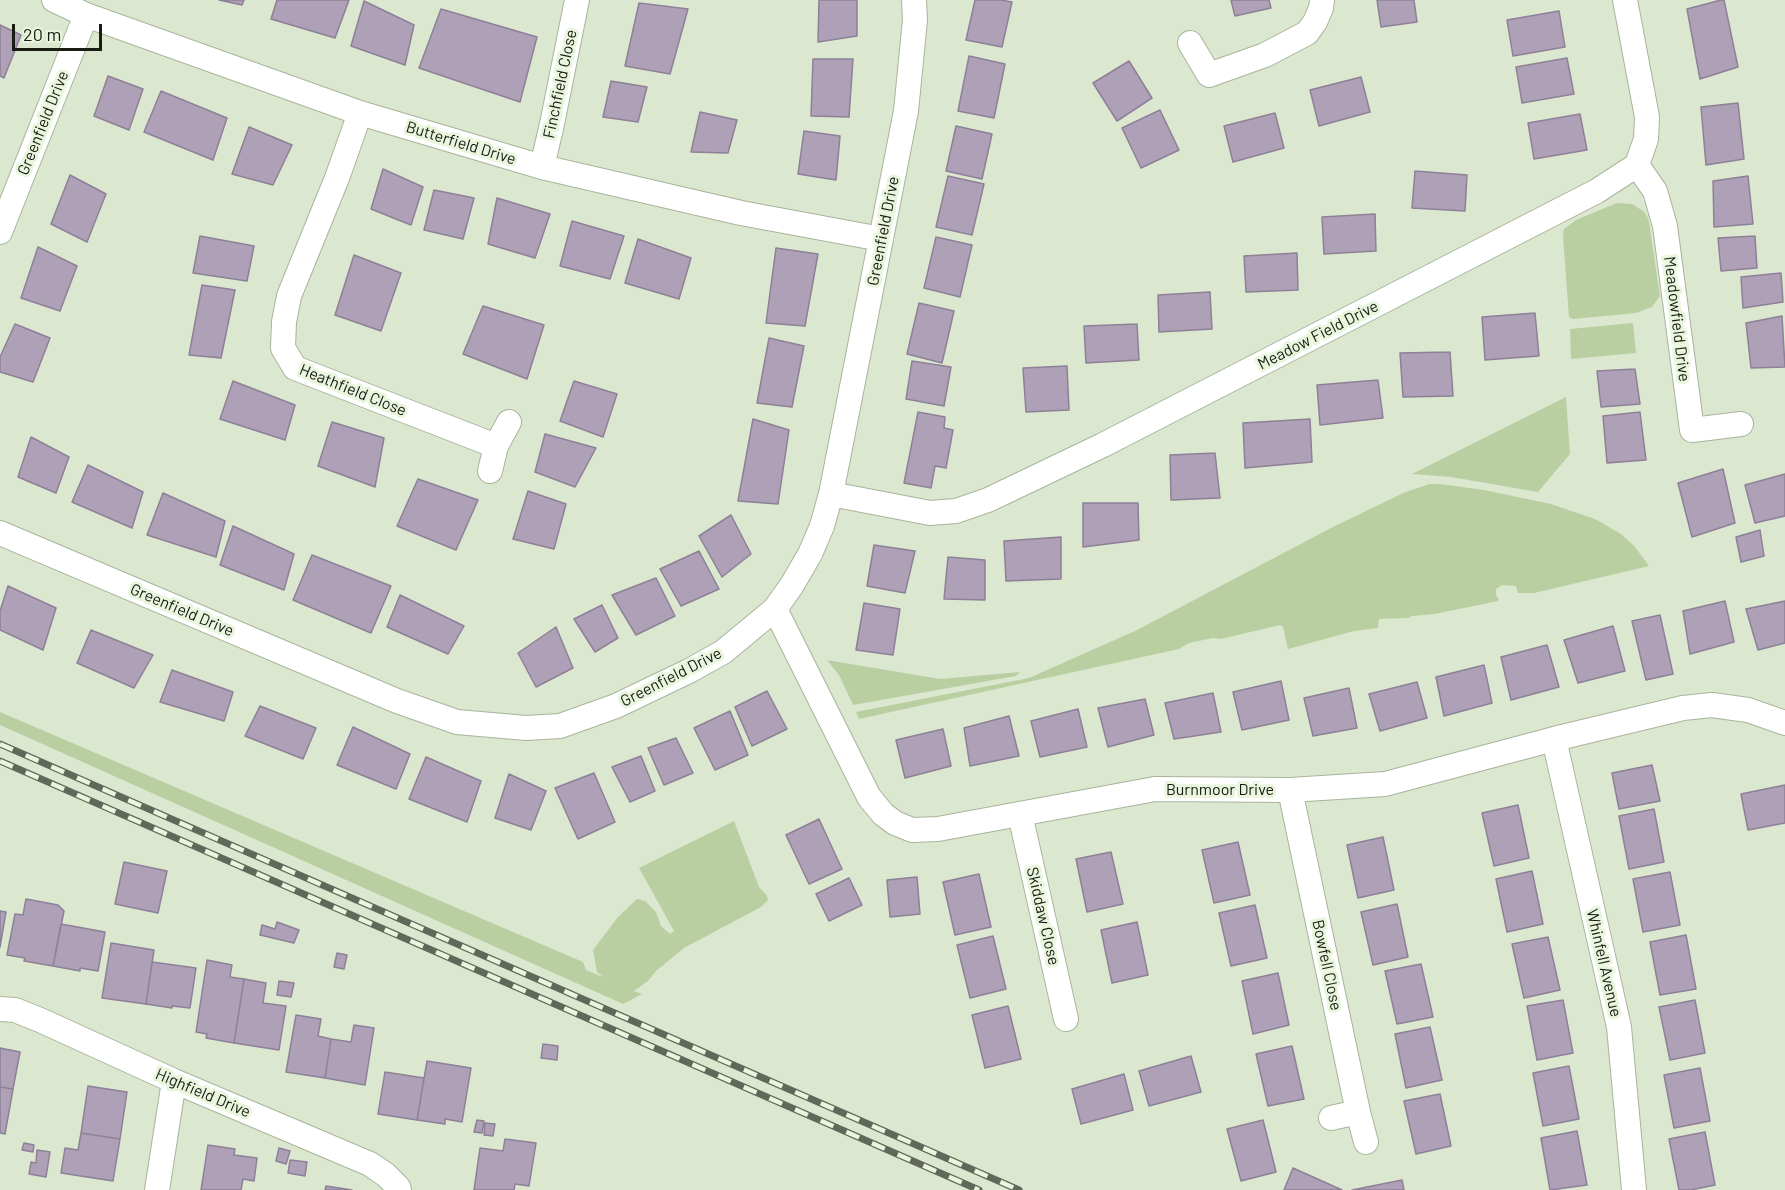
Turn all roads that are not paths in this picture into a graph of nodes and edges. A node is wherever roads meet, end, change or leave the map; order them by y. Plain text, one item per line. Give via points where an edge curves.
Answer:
1 (54, 0) edge
2 (577, 0) edge
3 (914, 0) edge
4 (1322, 0) edge
5 (1625, 0) edge
6 (86, 15) junction
7 (1190, 43) dead end
8 (360, 113) junction
9 (1637, 165) junction
10 (542, 167) junction
11 (0, 232) edge
12 (881, 240) junction
13 (509, 422) dead end
14 (1741, 424) dead end
15 (496, 446) junction
16 (490, 471) dead end
17 (831, 494) junction
18 (0, 533) edge
19 (774, 609) junction
20 (1785, 723) edge
21 (1554, 739) junction
22 (1290, 790) junction
23 (1020, 814) junction
24 (0, 1009) edge
25 (1066, 1019) dead end
26 (174, 1081) junction
27 (1358, 1112) junction
28 (1331, 1118) dead end
29 (1366, 1142) dead end
30 (157, 1190) edge
31 (399, 1190) edge
32 (1634, 1190) edge

1 - 6 street, Butterfield Drive
2 - 10 street, Finchfield Close
3 - 12 street, Greenfield Drive via 906,111
4 - 7 street via 1307,33 1265,55 1209,75
5 - 9 street via 1647,117 1646,140
6 - 8 street, Butterfield Drive
6 - 11 street, Greenfield Drive
8 - 10 street, Butterfield Drive
8 - 15 street, Heathfield Close via 289,296 283,348 295,368
9 - 14 street, Meadowfield Drive via 1655,191 1665,226 1692,430
9 - 17 street, Meadow Field Drive via 1547,218 988,500 956,511 930,513
10 - 12 street, Butterfield Drive via 741,213
12 - 17 street, Greenfield Drive
13 - 15 street
15 - 16 street
17 - 19 street, Greenfield Drive via 810,554
18 - 19 street, Greenfield Drive via 397,701 457,722 488,726 560,726 616,706 723,652
19 - 23 street, Burnmoor Drive via 858,777 883,814 912,830
20 - 21 street, Burnmoor Drive via 1748,710 1712,705 1683,708
21 - 22 street, Burnmoor Drive via 1385,784
21 - 32 street, Whinfell Avenue via 1619,1027
22 - 23 street, Burnmoor Drive via 1155,789
22 - 27 street, Bowfell Close
23 - 25 street, Skiddaw Close
24 - 26 street, Highfield Drive via 39,1020
26 - 30 street
26 - 31 street, Highfield Drive via 369,1164
27 - 28 street
27 - 29 street, Bowfell Close

